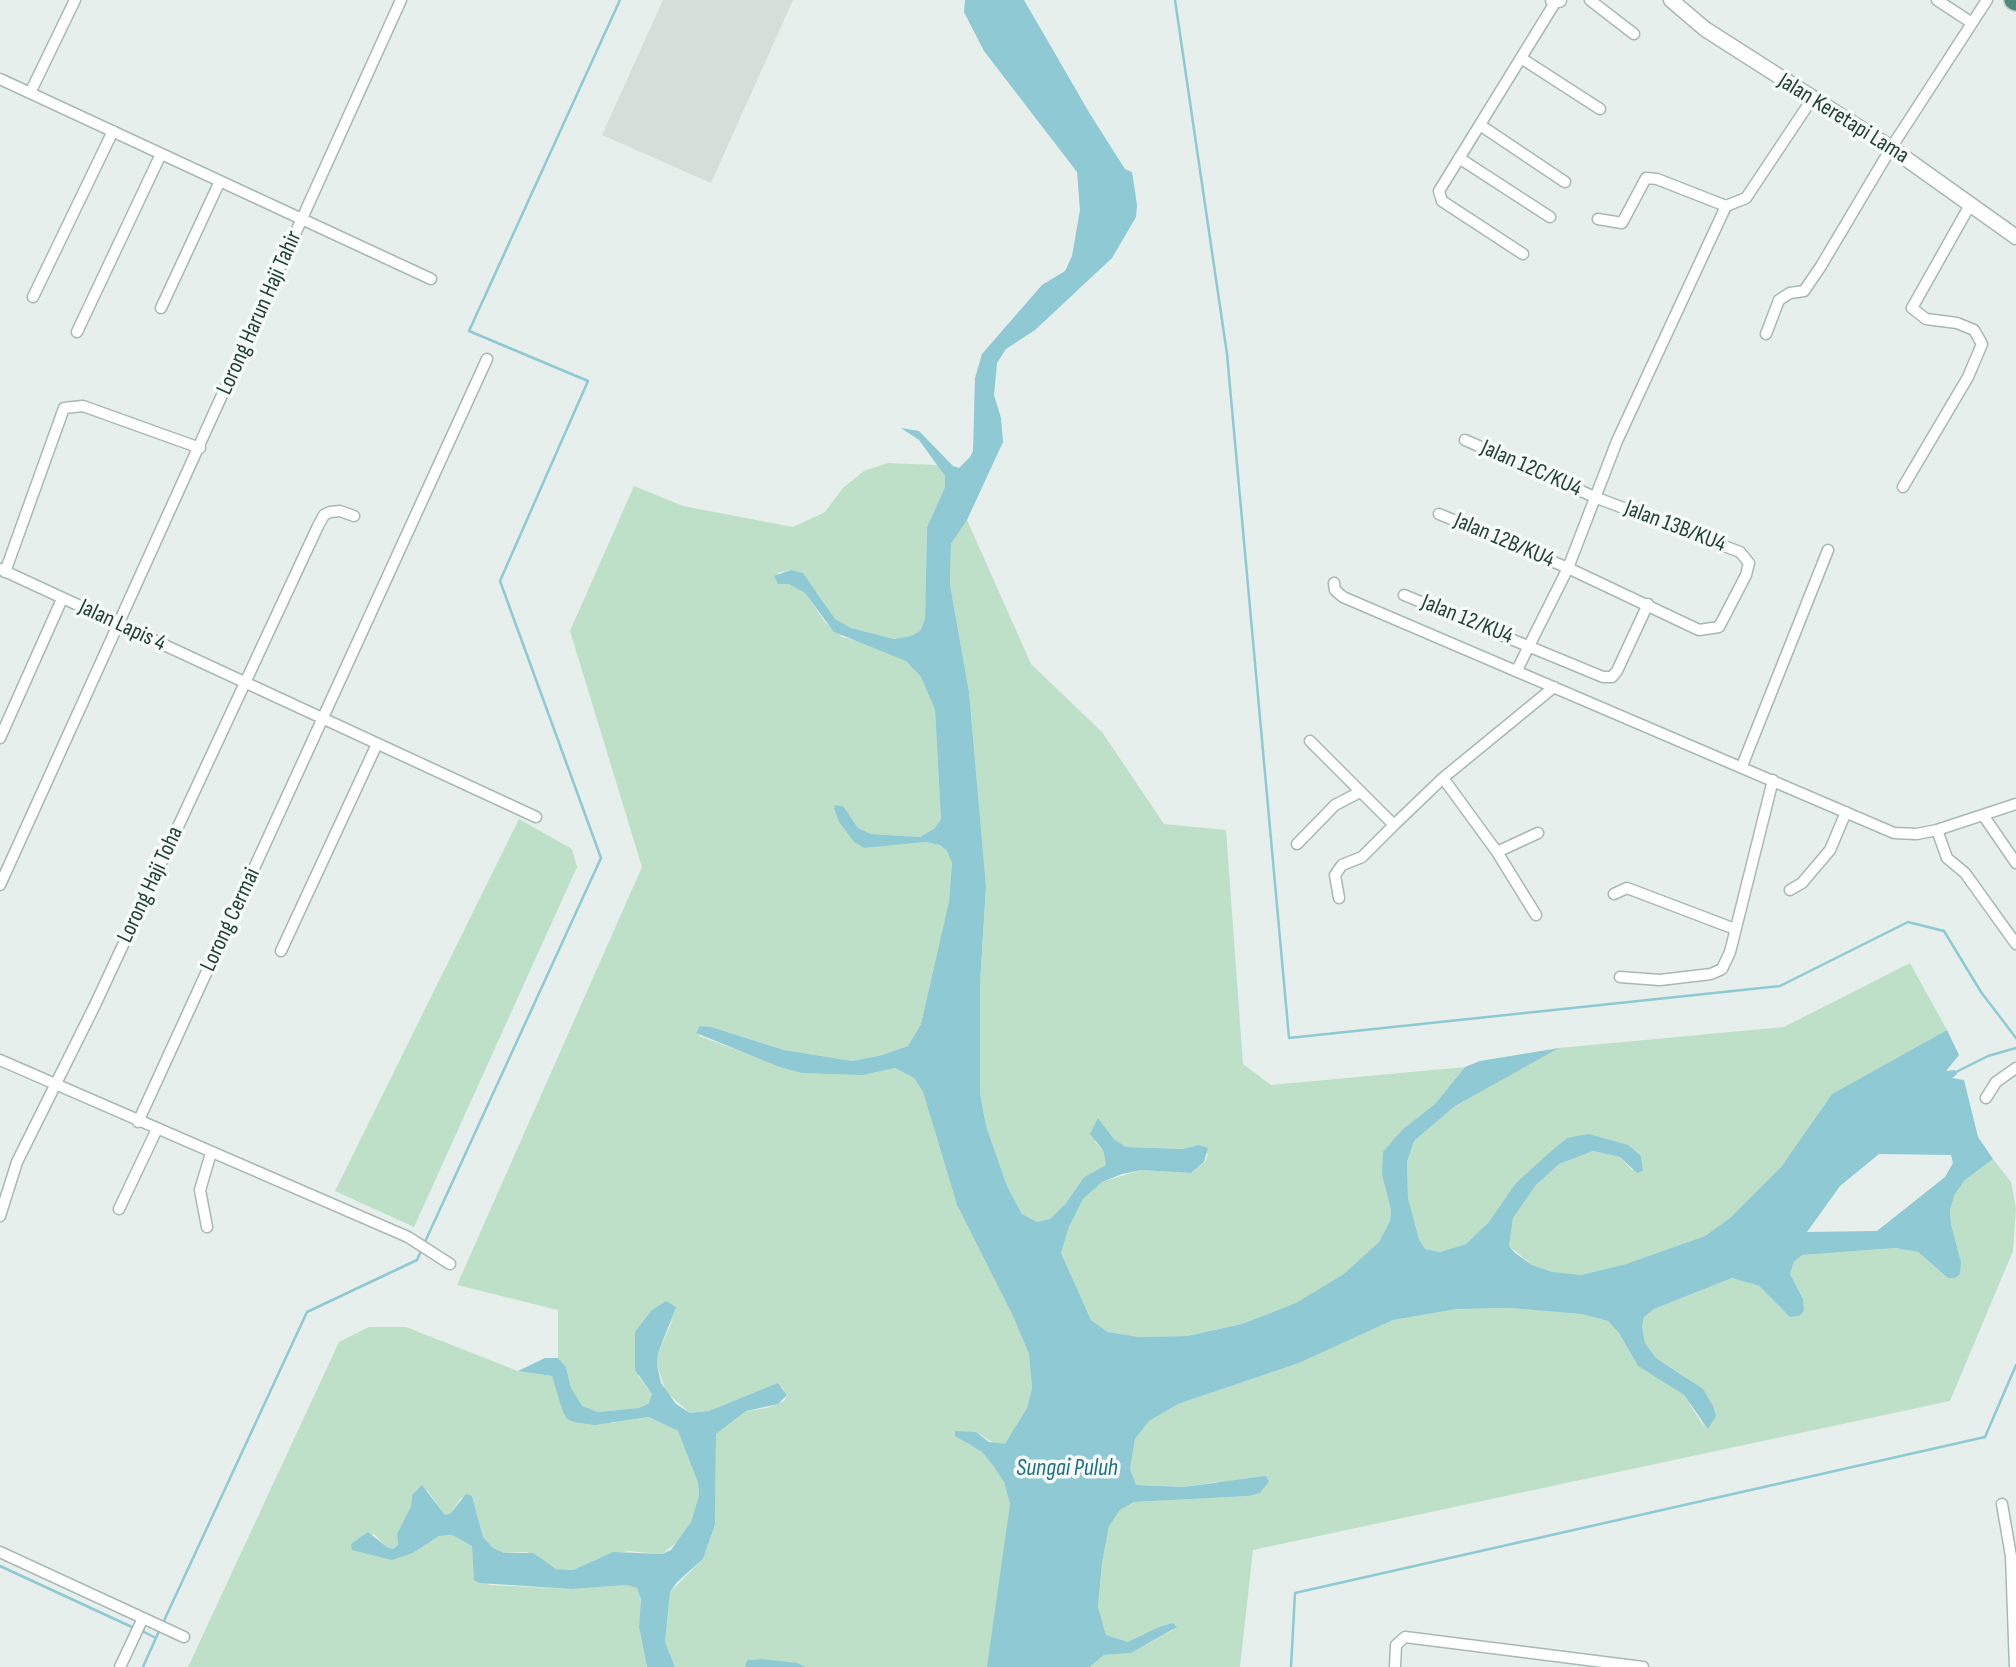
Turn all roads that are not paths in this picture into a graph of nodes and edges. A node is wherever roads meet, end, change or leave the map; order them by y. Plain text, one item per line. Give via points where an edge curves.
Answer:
1 (75, 0) edge
2 (401, 0) edge
3 (1556, 0) edge
4 (1590, 0) edge
5 (1671, 0) edge
6 (1937, 0) edge
7 (1987, 0) edge
8 (1972, 23) junction
9 (1634, 34) dead end
10 (1521, 58) junction
11 (0, 79) edge
12 (30, 93) junction
13 (1812, 99) junction
14 (1600, 109) dead end
15 (1480, 125) junction
16 (113, 131) junction
17 (1891, 148) junction
18 (161, 154) junction
19 (1459, 158) junction
20 (220, 181) junction
21 (1565, 182) dead end
22 (1970, 205) junction
23 (1726, 206) junction
24 (1550, 217) dead end
25 (303, 218) junction
26 (1598, 219) dead end
27 (2016, 237) edge
28 (1523, 254) dead end
29 (431, 279) dead end
30 (33, 297) dead end
31 (161, 308) dead end
32 (77, 332) dead end
33 (1766, 334) dead end
34 (487, 359) dead end
35 (1465, 440) dead end
36 (200, 448) junction
37 (1903, 487) dead end
38 (1597, 498) junction
39 (1439, 514) dead end
40 (354, 516) dead end
41 (1828, 550) dead end
42 (1749, 562) joint
43 (1568, 568) junction
44 (3, 571) edge
45 (1334, 583) dead end
46 (1404, 595) dead end
47 (62, 599) junction
48 (1647, 604) junction
49 (120, 625) junction
50 (1530, 646) junction
51 (1517, 670) junction
52 (243, 683) junction
53 (1554, 687) junction
54 (323, 719) junction
55 (0, 738) edge
56 (1310, 741) dead end
57 (377, 744) junction
58 (1742, 766) junction
59 (1443, 778) junction
60 (1773, 779) junction
61 (1360, 792) junction
62 (2016, 804) edge
63 (1846, 812) junction
64 (1983, 814) junction
65 (536, 817) dead end
66 (1394, 825) junction
67 (1937, 830) junction
68 (1538, 833) dead end
69 (1297, 844) dead end
70 (1497, 852) junction
71 (2016, 863) edge
72 (0, 885) edge
73 (1790, 890) dead end
74 (1614, 894) dead end
75 (1339, 898) dead end
76 (1536, 915) dead end
77 (1735, 929) junction
78 (2016, 944) edge
79 (281, 951) dead end
80 (1620, 977) dead end
81 (0, 1060) edge
82 (2016, 1068) edge
83 (54, 1085) junction
84 (1986, 1098) dead end
85 (138, 1122) junction
86 (157, 1129) junction
87 (211, 1153) junction
88 (119, 1209) dead end
89 (0, 1216) edge
90 (206, 1227) dead end
91 (450, 1264) dead end
92 (2002, 1504) dead end
93 (0, 1552) edge
94 (142, 1625) junction
95 (184, 1637) dead end
96 (120, 1667) edge
97 (1395, 1667) edge
98 (1631, 1667) edge
99 (1643, 1667) edge
100 (2015, 1667) edge

1 - 12 street
2 - 25 street, Lorong Harun Haji Tahir
3 - 10 street
4 - 9 street
5 - 13 street, Jalan Keretapi Lama via 1705,29
6 - 8 street
7 - 8 street
8 - 17 street
10 - 14 street
10 - 15 street
11 - 12 street
12 - 16 street
13 - 17 street, Jalan Keretapi Lama
13 - 23 street via 1746,198
15 - 19 street
15 - 21 street
16 - 18 street
16 - 30 street
17 - 22 street, Jalan Keretapi Lama
17 - 33 street via 1804,291 1779,300
18 - 20 street
18 - 32 street
19 - 24 street
19 - 28 street via 1439,191 1442,201
20 - 25 street
20 - 31 street
22 - 27 street, Jalan Keretapi Lama
22 - 37 street via 1912,308 1926,319 1974,330 1982,344
23 - 26 street via 1657,178 1646,178 1622,223
23 - 38 street via 1623,429
25 - 29 street
25 - 36 street, Lorong Harun Haji Tahir
34 - 54 street, Lorong Cermai
35 - 38 street, Jalan 12C/KU4
36 - 44 street via 83,406 64,408
36 - 49 street, Lorong Harun Haji Tahir
38 - 42 street, Jalan 13B/KU4 via 1740,552
38 - 43 street
39 - 43 street, Jalan 12B/KU4
40 - 52 street, Lorong Haji Toha via 340,511 324,515
41 - 58 street
42 - 48 street, Jalan 12B/KU4 via 1719,627 1699,630
43 - 48 street, Jalan 12B/KU4
43 - 50 street
44 - 47 street, Jalan Lapis 4
45 - 51 street via 1343,597
46 - 50 street, Jalan 12/KU4
47 - 49 street, Jalan Lapis 4
47 - 55 street
48 - 50 street, Jalan 12/KU4 via 1612,677
49 - 52 street, Jalan Lapis 4
49 - 72 street, Lorong Harun Haji Tahir
50 - 51 street
51 - 53 street
52 - 54 street, Jalan Lapis 4
52 - 83 street, Lorong Haji Toha
53 - 58 street
53 - 59 street
54 - 57 street, Jalan Lapis 4
54 - 85 street, Lorong Cermai
56 - 61 street
57 - 65 street, Jalan Lapis 4
57 - 79 street
58 - 60 street
59 - 66 street
59 - 70 street
60 - 63 street
60 - 77 street
61 - 66 street
61 - 69 street via 1335,805
62 - 64 street
63 - 67 street via 1894,833
63 - 73 street via 1830,850 1802,883
64 - 67 street
64 - 71 street
66 - 75 street via 1362,857 1342,865 1335,875
67 - 78 street via 1947,858 1965,873
68 - 70 street
70 - 76 street
74 - 77 street via 1628,888
77 - 80 street via 1722,969 1712,974 1660,980
81 - 83 street
82 - 84 street via 1996,1082
83 - 85 street
83 - 89 street, Lorong Haji Toha via 17,1162
85 - 86 street
86 - 87 street
86 - 88 street
87 - 90 street via 200,1190
87 - 91 street via 408,1237
92 - 100 street via 2011,1556
93 - 94 street
94 - 95 street
94 - 96 street
97 - 98 street via 1396,1645 1405,1637
98 - 99 street

